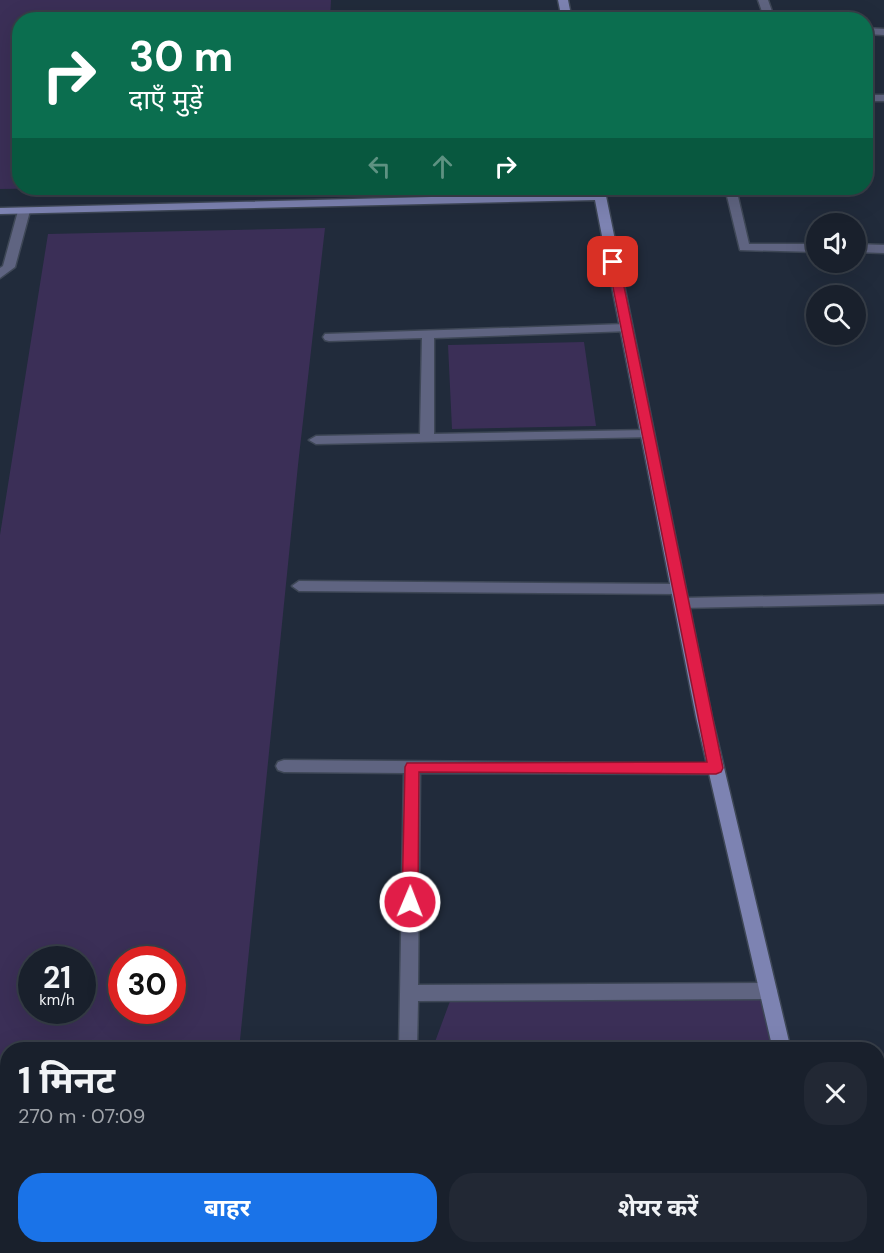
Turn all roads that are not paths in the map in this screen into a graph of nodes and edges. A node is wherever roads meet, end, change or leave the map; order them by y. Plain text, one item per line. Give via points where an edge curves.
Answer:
1 (508, 195) edge
2 (600, 195) edge
3 (732, 195) edge
4 (0, 211) edge
5 (24, 211) junction
6 (806, 248) edge
7 (866, 248) edge
8 (884, 249) edge
9 (0, 274) edge
10 (626, 328) junction
11 (428, 334) junction
12 (329, 337) dead end
13 (647, 434) junction
14 (427, 438) junction
15 (316, 440) dead end
16 (299, 586) dead end
17 (679, 596) junction
18 (884, 599) edge
19 (284, 766) dead end
20 (412, 767) junction
21 (716, 768) junction
22 (768, 991) junction
23 (409, 993) junction
24 (408, 1042) edge
25 (780, 1042) edge

1 - 5 street
2 - 10 street
3 - 6 street via 744,248
4 - 5 street
5 - 9 street via 9,267
7 - 8 street
10 - 11 street
10 - 13 street
11 - 12 street
11 - 14 street
13 - 14 street
13 - 17 street
14 - 15 street
16 - 17 street
17 - 18 street
17 - 21 street
19 - 20 street
20 - 21 street
20 - 23 street
21 - 22 street
22 - 23 street
22 - 25 street
23 - 24 street

